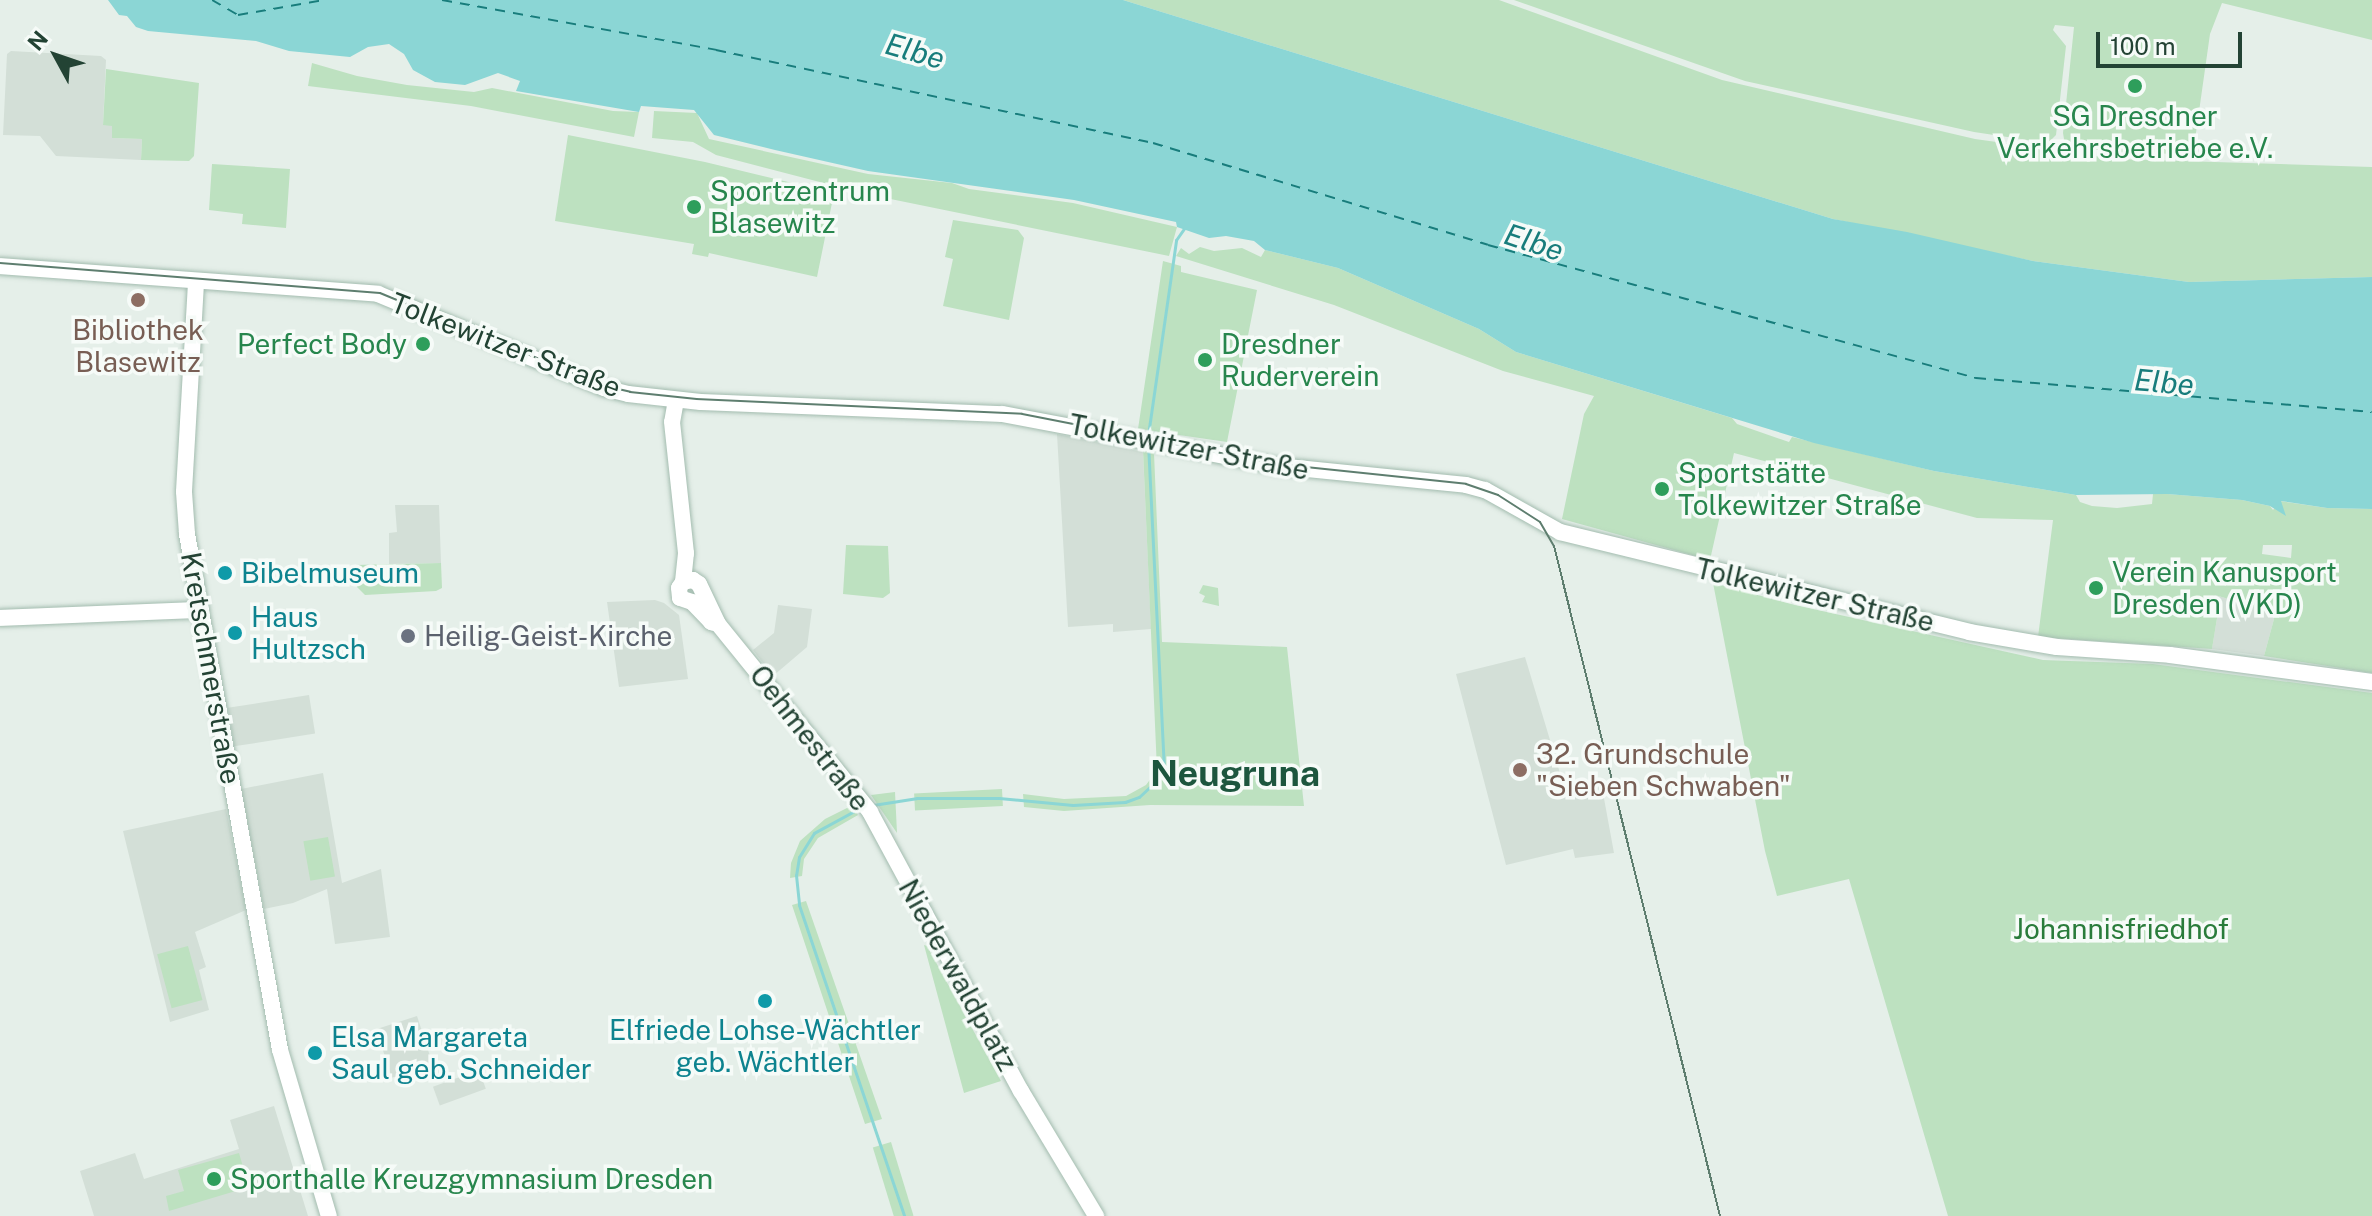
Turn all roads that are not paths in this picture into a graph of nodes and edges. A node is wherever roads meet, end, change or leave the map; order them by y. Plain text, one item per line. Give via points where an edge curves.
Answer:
1 (0, 266) edge
2 (196, 283) junction
3 (676, 400) junction
4 (201, 610) junction
5 (0, 618) edge
6 (2372, 682) edge
7 (895, 859) joint
8 (329, 1216) edge
9 (1096, 1216) edge

1 - 2 main road, Tolkewitzer Straße
2 - 3 main road, Tolkewitzer Straße via 390,297 604,388
2 - 4 main road, Kretschmerstraße via 184,492
3 - 6 main road, Tolkewitzer Straße via 1003,414 1277,466 1475,487 1560,532 2004,639
3 - 7 main road, Oehmestraße via 672,422 693,590 865,806
4 - 5 main road
4 - 8 main road, Kretschmerstraße via 280,1050
7 - 9 main road, Niederwaldplatz via 1021,1091

